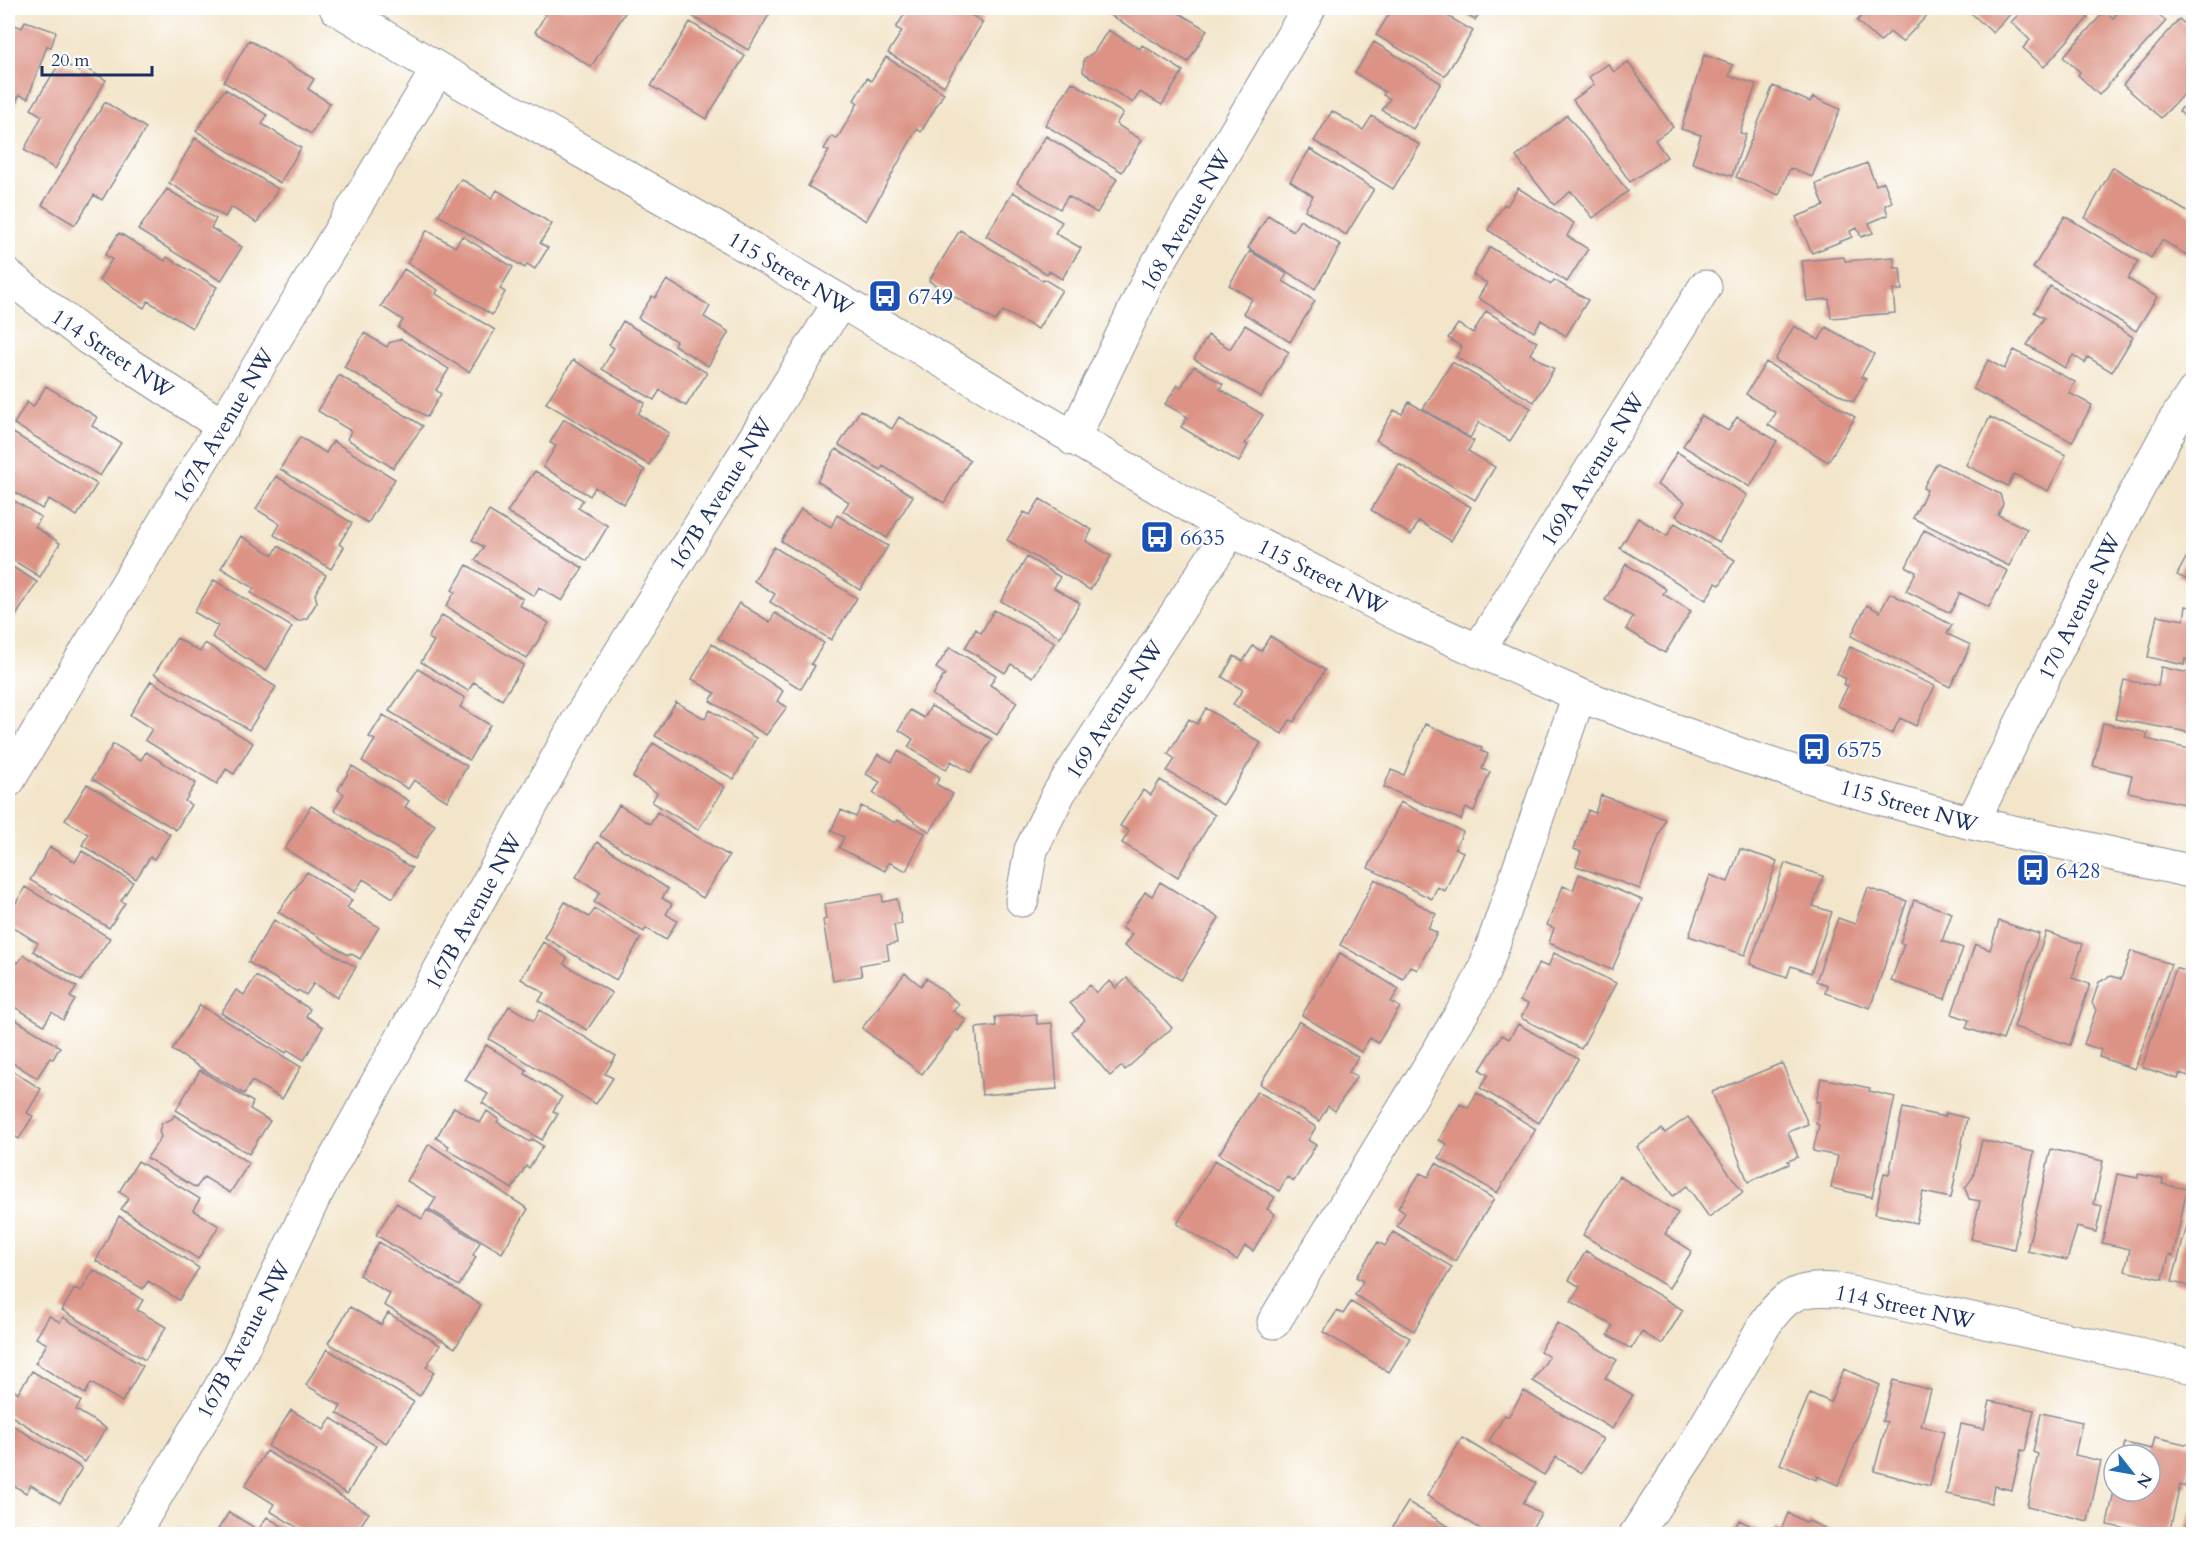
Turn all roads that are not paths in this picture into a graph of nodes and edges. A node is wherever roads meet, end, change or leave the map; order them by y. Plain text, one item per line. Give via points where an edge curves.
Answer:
1 (336, 8) edge
2 (1309, 8) edge
3 (438, 69) junction
4 (8, 276) edge
5 (1705, 287) dead end
6 (840, 302) junction
7 (2193, 392) edge
8 (223, 426) junction
9 (1073, 439) junction
10 (1231, 530) junction
11 (1478, 651) junction
12 (1579, 695) junction
13 (8, 781) edge
14 (1972, 824) junction
15 (2193, 872) edge
16 (1022, 900) dead end
17 (1274, 1322) dead end
18 (2193, 1367) edge
19 (132, 1534) edge
20 (1636, 1534) edge

1 - 3 street, 115 Street NW
2 - 9 street, 168 Avenue NW via 1150,278
3 - 6 street, 115 Street NW
3 - 8 street, 167A Avenue NW
4 - 8 street, 114 Street NW via 87,338
5 - 11 street, 169A Avenue NW
6 - 9 street, 115 Street NW
6 - 19 street, 167B Avenue NW via 579,719 314,1197 237,1360
7 - 14 street, 170 Avenue NW via 2119,524
8 - 13 street, 167A Avenue NW
9 - 10 street, 115 Street NW
10 - 11 street, 115 Street NW
10 - 16 street, 169 Avenue NW via 1059,793 1031,850
11 - 12 street, 115 Street NW
12 - 14 street, 115 Street NW via 1741,755
12 - 17 street via 1484,971 1468,1004
14 - 15 street, 115 Street NW
18 - 20 street, 114 Street NW via 1838,1290 1814,1288 1794,1293 1765,1324 1693,1448

